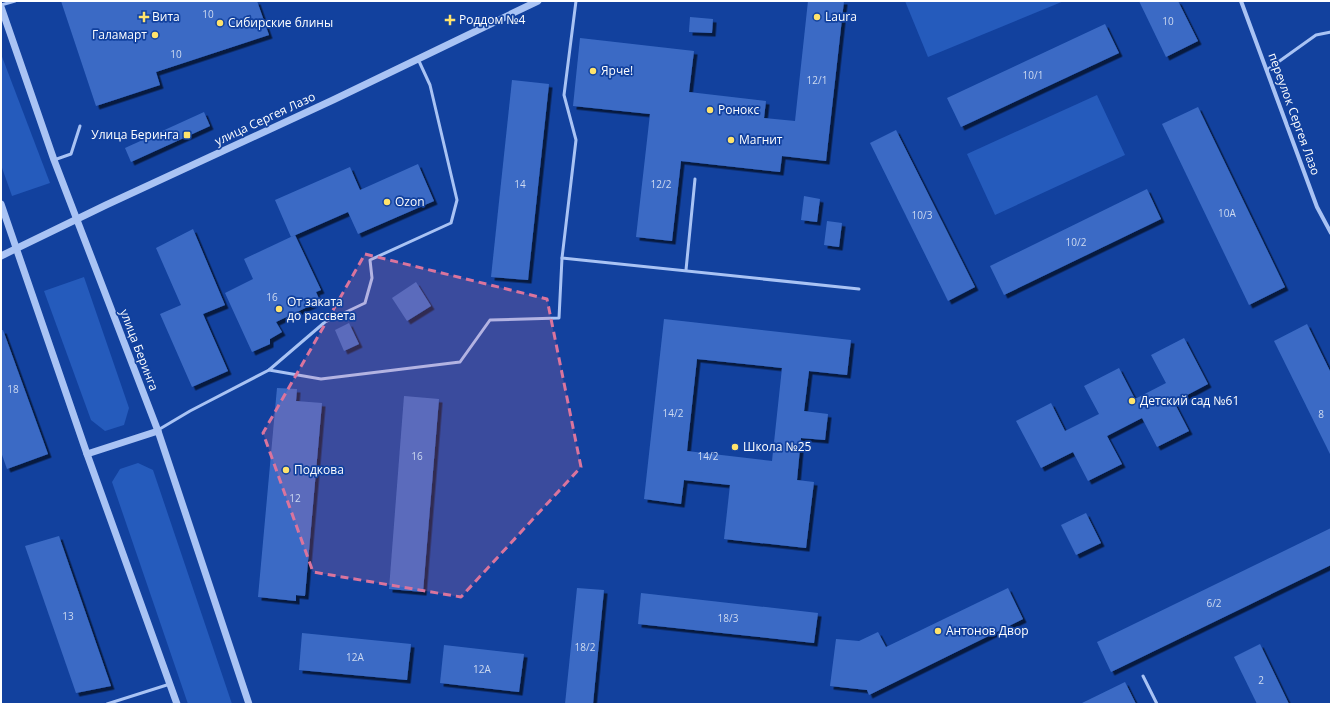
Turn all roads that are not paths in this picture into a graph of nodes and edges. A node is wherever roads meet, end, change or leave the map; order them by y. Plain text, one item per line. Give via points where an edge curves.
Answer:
1 (15, 1) edge
2 (538, 1) edge
3 (576, 1) edge
4 (1241, 1) edge
5 (1, 6) edge
6 (1331, 32) edge
7 (418, 59) junction
8 (1267, 70) junction
9 (80, 126) dead end
10 (54, 160) junction
11 (695, 179) dead end
12 (1, 204) edge
13 (78, 219) junction
14 (1331, 233) edge
15 (17, 249) junction
16 (1, 256) edge
17 (562, 258) junction
18 (686, 270) junction
19 (859, 289) dead end
20 (269, 370) junction
21 (158, 431) junction
22 (87, 454) junction
23 (1143, 676) dead end
24 (170, 684) junction
25 (107, 704) edge
26 (177, 704) edge
27 (249, 704) edge
28 (1157, 704) edge

1 - 5 lane
2 - 7 street, улица Сергея Лазо
3 - 17 lane via 564,94 576,140
4 - 8 street, переулок Сергея Лазо
5 - 10 street, улица Беринга
6 - 8 lane via 1316,35
7 - 13 street, улица Сергея Лазо
7 - 20 lane via 430,85 457,200 451,222 370,260 372,278 365,303 325,322
8 - 14 street, переулок Сергея Лазо via 1317,207
9 - 10 lane via 71,154
10 - 13 street, улица Беринга
11 - 18 lane
12 - 15 street
13 - 15 street, улица Сергея Лазо
13 - 21 street, улица Беринга
15 - 16 street, улица Сергея Лазо
15 - 22 street
17 - 18 lane
17 - 20 lane via 559,318 490,320 460,362 321,379
18 - 19 lane
20 - 21 lane via 190,410
21 - 22 street
21 - 27 street, улица Беринга
22 - 24 street
23 - 28 lane
24 - 25 lane
24 - 26 street

